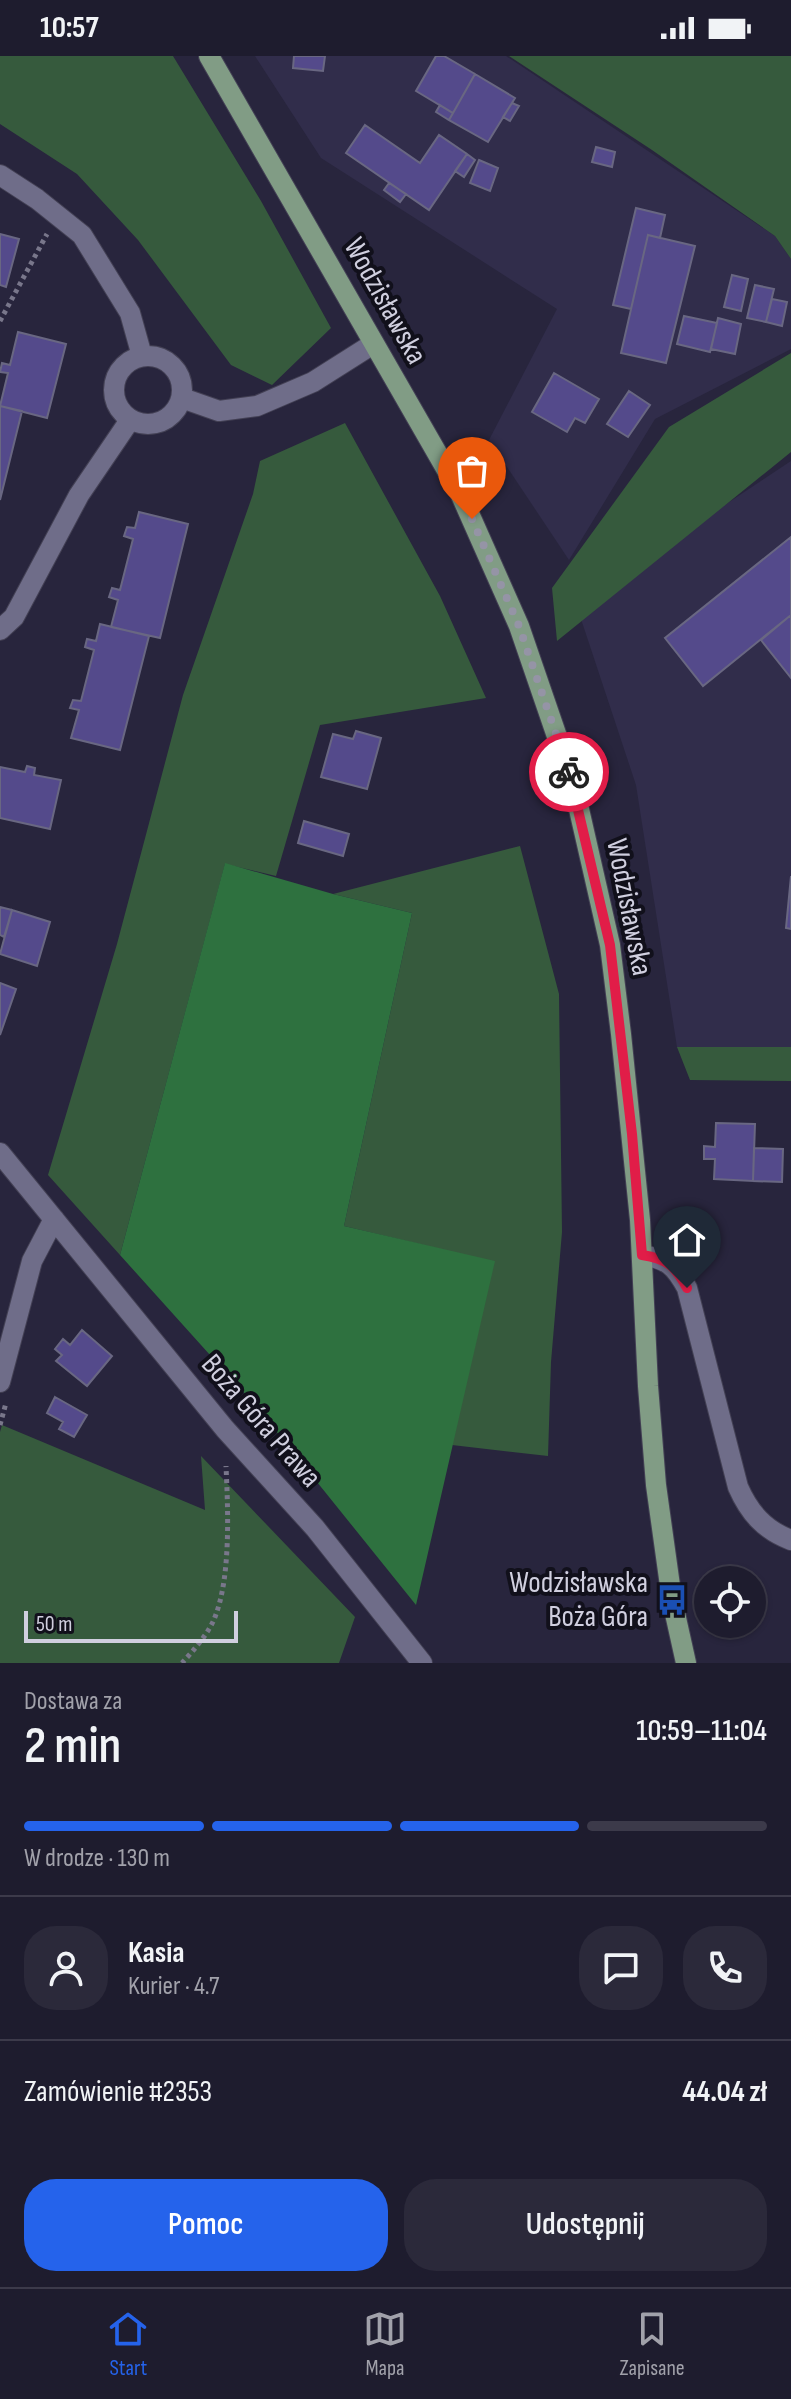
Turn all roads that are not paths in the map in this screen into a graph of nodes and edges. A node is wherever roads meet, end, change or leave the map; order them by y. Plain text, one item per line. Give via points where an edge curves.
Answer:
1 (209, 56) edge
2 (0, 175) edge
3 (373, 344) junction
4 (142, 356) junction
5 (182, 398) junction
6 (130, 420) junction
7 (0, 630) edge
8 (0, 1153) edge
9 (54, 1219) junction
10 (642, 1255) junction
11 (0, 1382) edge
12 (791, 1540) edge
13 (422, 1663) edge
14 (686, 1663) edge

1 - 3 main road, Wodzisławska
2 - 4 street via 82,235 130,313
3 - 5 street via 313,382 257,406 219,411
3 - 10 main road, Wodzisławska via 460,493 519,626 573,783 610,945
4 - 5 street via 159,357 173,366
4 - 6 street via 130,360 115,378 115,402
5 - 6 street via 167,419 142,425
6 - 7 street via 79,495 14,617
8 - 9 street, Boża Góra Prawa
9 - 11 street via 32,1261
9 - 13 street, Boża Góra Prawa
10 - 12 street via 666,1261 687,1288 738,1487 764,1526
10 - 14 main road, Wodzisławska via 656,1485

